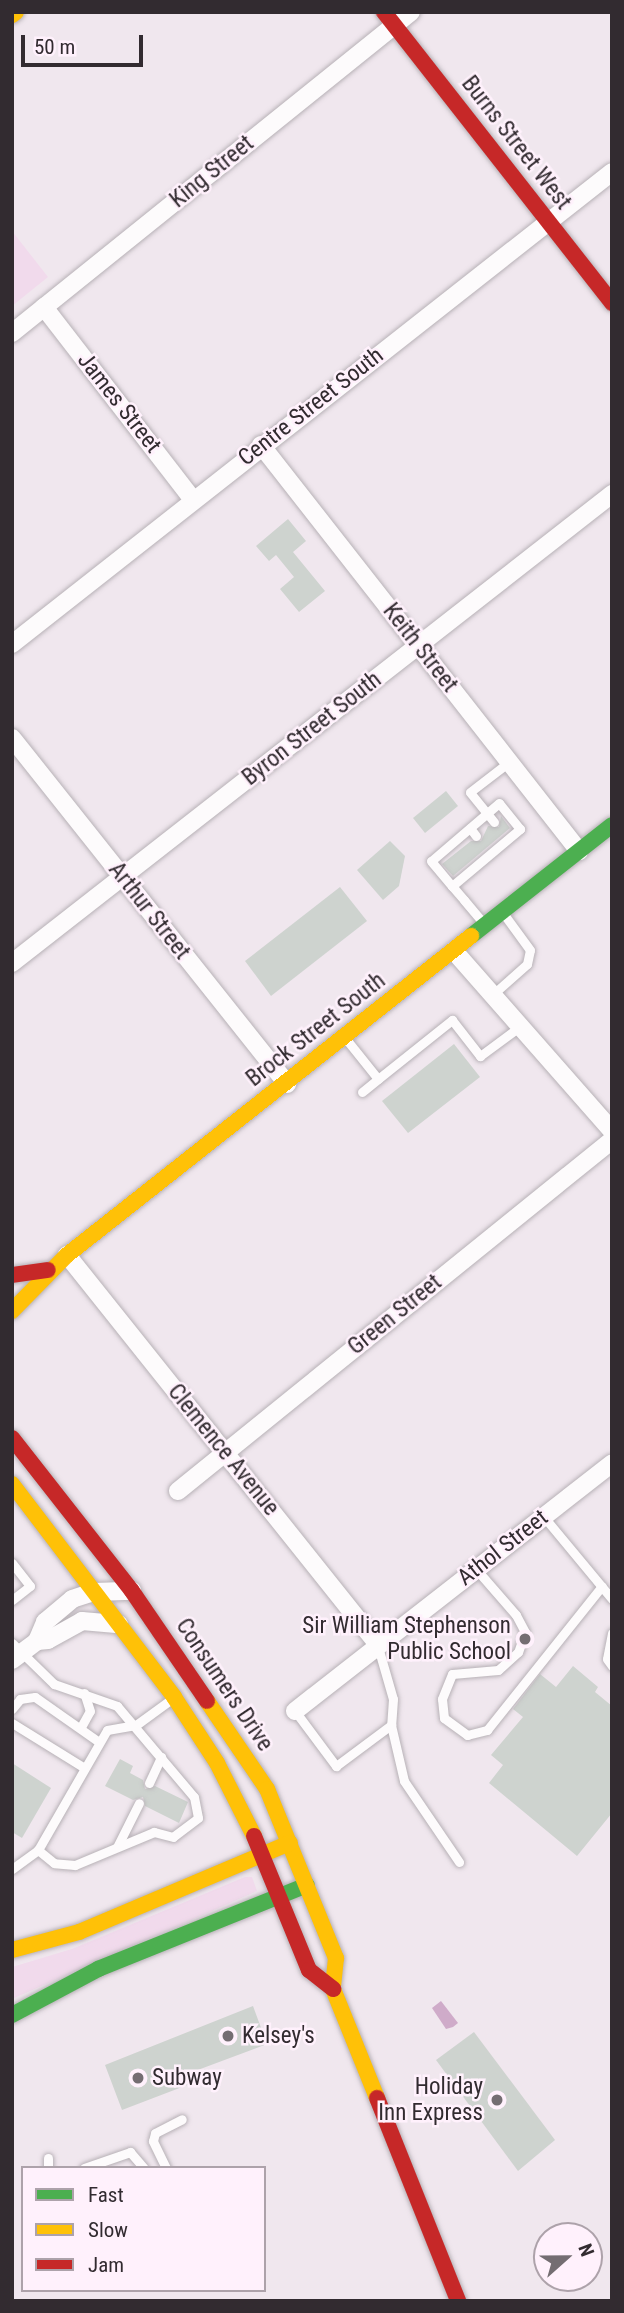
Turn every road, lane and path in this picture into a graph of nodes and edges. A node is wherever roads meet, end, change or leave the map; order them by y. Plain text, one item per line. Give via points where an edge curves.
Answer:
1 (411, 12) edge
2 (389, 19) edge
3 (612, 172) edge
4 (548, 222) junction
5 (612, 303) edge
6 (44, 307) junction
7 (12, 333) edge
8 (261, 445) junction
9 (612, 494) edge
10 (193, 500) junction
11 (12, 645) edge
12 (418, 646) junction
13 (12, 738) edge
14 (509, 762) junction
15 (487, 813) junction
16 (494, 822) dead end
17 (612, 825) edge
18 (470, 828) junction
19 (476, 836) dead end
20 (579, 851) junction
21 (123, 877) junction
22 (452, 886) junction
23 (502, 912) junction
24 (485, 925) junction
25 (454, 951) junction
26 (12, 963) edge
27 (491, 996) junction
28 (519, 1027) junction
29 (345, 1037) junction
30 (378, 1079) junction
31 (286, 1084) junction
32 (362, 1092) dead end
33 (612, 1131) edge
34 (612, 1140) edge
35 (67, 1255) junction
36 (48, 1270) junction
37 (12, 1275) edge
38 (12, 1311) edge
39 (12, 1438) edge
40 (227, 1454) junction
41 (612, 1463) edge
42 (12, 1484) edge
43 (178, 1491) dead end
44 (544, 1517) junction
45 (12, 1563) edge
46 (476, 1569) junction
47 (601, 1587) junction
48 (132, 1591) junction
49 (94, 1592) junction
50 (612, 1599) edge
51 (12, 1600) edge
52 (118, 1623) junction
53 (612, 1633) edge
54 (37, 1642) junction
55 (378, 1645) junction
56 (15, 1652) edge
57 (612, 1666) edge
58 (84, 1693) junction
59 (174, 1697) junction
60 (12, 1709) edge
61 (295, 1711) joint
62 (12, 1723) edge
63 (391, 1725) junction
64 (136, 1726) junction
65 (81, 1727) junction
66 (99, 1742) junction
67 (161, 1757) junction
68 (83, 1767) junction
69 (149, 1783) dead end
70 (139, 1803) dead end
71 (290, 1843) junction
72 (117, 1847) junction
73 (38, 1850) junction
74 (263, 1856) junction
75 (459, 1862) dead end
76 (12, 1869) edge
77 (307, 1885) junction
78 (280, 1896) junction
79 (12, 1951) edge
80 (333, 1989) junction
81 (12, 2015) edge
82 (183, 2119) dead end
83 (90, 2166) edge
84 (142, 2166) edge
85 (165, 2166) edge
86 (458, 2301) edge

1 - 2 street, King Street
2 - 4 main road, Burns Street West
2 - 6 street, King Street
3 - 4 street, Centre Street South
4 - 5 main road, Burns Street West
4 - 8 street, Centre Street South
6 - 7 street, King Street
6 - 10 street, James Street
8 - 10 street, Centre Street South
8 - 12 street, Keith Street
9 - 12 street, Byron Street South
10 - 11 street, Centre Street South
12 - 14 street, Keith Street
12 - 21 street, Byron Street South
13 - 21 street, Arthur Street
14 - 15 lane via 470,792
14 - 20 street, Keith Street
15 - 16 lane
15 - 18 lane
15 - 22 lane via 499,803 520,829
17 - 20 main road, Brock Street South
18 - 19 lane
18 - 22 lane via 455,847 431,861
20 - 23 main road, Brock Street South
21 - 26 street, Byron Street South
21 - 31 street, Arthur Street
22 - 24 lane
23 - 24 main road, Brock Street South
23 - 27 lane via 530,950 527,964
24 - 25 main road, Brock Street South
25 - 27 street
25 - 29 main road, Brock Street South
27 - 28 street
28 - 30 lane via 480,1056 452,1020
28 - 33 street
29 - 30 lane
29 - 31 main road, Brock Street South
30 - 32 lane
31 - 35 main road, Brock Street South
34 - 40 street, Green Street
35 - 36 main road, Brock Street South
35 - 40 street, Clemence Avenue
36 - 37 main road
36 - 38 main road, Brock Street South via 32,1294
39 - 48 main road, Consumers Drive
40 - 43 street, Green Street
40 - 55 street, Clemence Avenue
41 - 44 street, Athol Street
42 - 49 main road, Consumers Drive
44 - 46 street, Athol Street
44 - 47 lane
45 - 51 lane via 30,1586
46 - 47 lane via 525,1632 518,1651 498,1670 452,1674 442,1699 444,1718 467,1735 487,1730
46 - 55 street, Athol Street
47 - 50 lane
48 - 49 street
48 - 71 main road, Consumers Drive via 267,1789
49 - 52 main road, Consumers Drive
49 - 54 street via 72,1599 45,1622
52 - 54 street via 82,1621
52 - 59 main road, Consumers Drive
53 - 57 lane via 607,1659
54 - 56 street
55 - 61 street, Athol Street
55 - 63 lane via 393,1699
56 - 58 lane via 54,1684
58 - 64 lane via 117,1706
58 - 65 lane via 90,1711
59 - 64 lane
59 - 74 main road, Consumers Drive via 217,1763
60 - 65 lane via 20,1699 35,1697
61 - 63 lane via 336,1766
62 - 68 lane
63 - 75 lane via 404,1781
64 - 66 lane via 107,1730
64 - 67 lane
65 - 66 lane
66 - 68 lane
67 - 69 lane
67 - 72 lane via 194,1797 198,1818 173,1837 154,1832
68 - 73 lane
70 - 72 lane
71 - 74 main road
71 - 77 main road, Consumers Drive
72 - 73 lane via 75,1865 54,1863
73 - 76 lane
74 - 78 main road, Consumers Drive
74 - 79 main road via 79,1932
77 - 78 main road
77 - 80 main road, Consumers Drive via 336,1958
78 - 80 main road, Consumers Drive via 309,1970
78 - 81 main road via 98,1969
80 - 86 main road, Consumers Drive
82 - 85 lane via 155,2133 153,2141
83 - 84 lane via 130,2152

